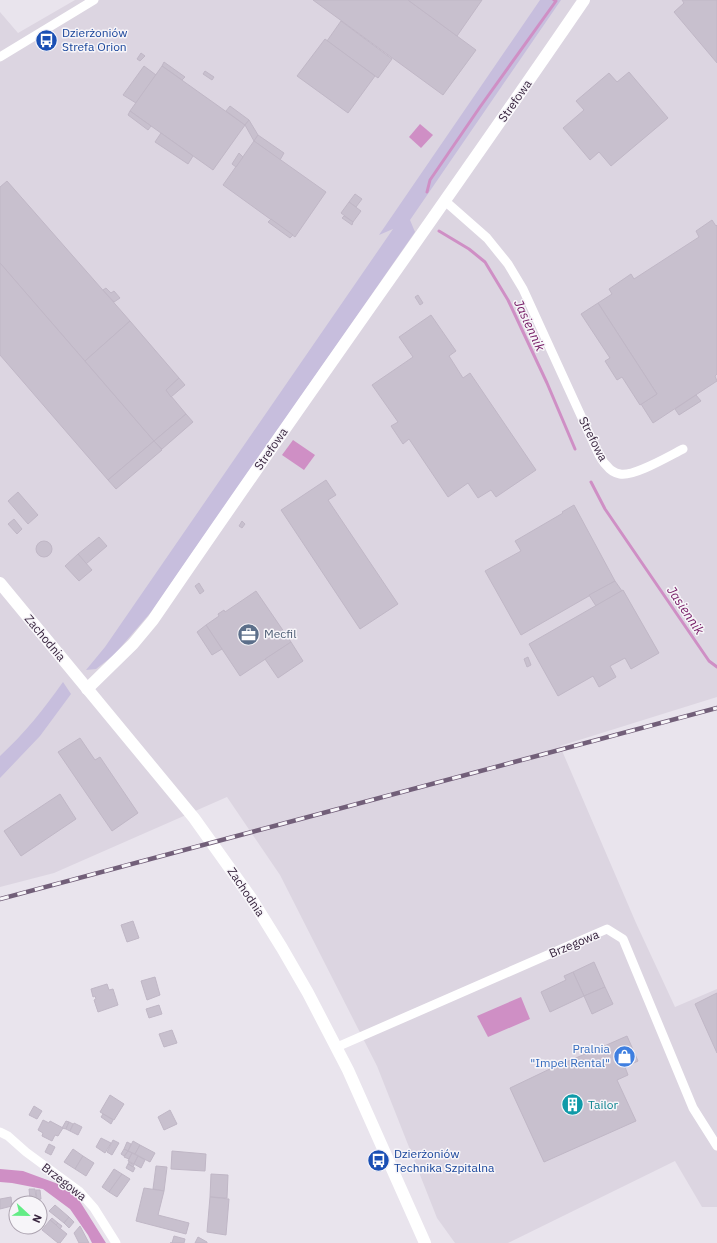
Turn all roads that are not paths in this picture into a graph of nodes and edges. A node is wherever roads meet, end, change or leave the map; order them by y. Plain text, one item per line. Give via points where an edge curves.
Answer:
1 (94, 0) edge
2 (584, 0) edge
3 (0, 57) edge
4 (446, 201) junction
5 (683, 449) dead end
6 (0, 583) edge
7 (87, 689) junction
8 (337, 1047) junction
9 (0, 1132) edge
10 (717, 1146) edge
11 (116, 1243) edge
12 (425, 1243) edge

1 - 3 street
2 - 4 street, Strefowa
4 - 5 street, Strefowa via 487,238 508,264 523,289 601,460 612,471 632,474
4 - 7 street, Strefowa via 303,402 153,620 133,644
6 - 7 street, Zachodnia
7 - 8 street, Zachodnia via 194,818 251,898
8 - 10 street, Brzegowa via 608,929 624,939 693,1108
8 - 12 street, Zachodnia
9 - 11 street, Brzegowa via 79,1191 94,1208

